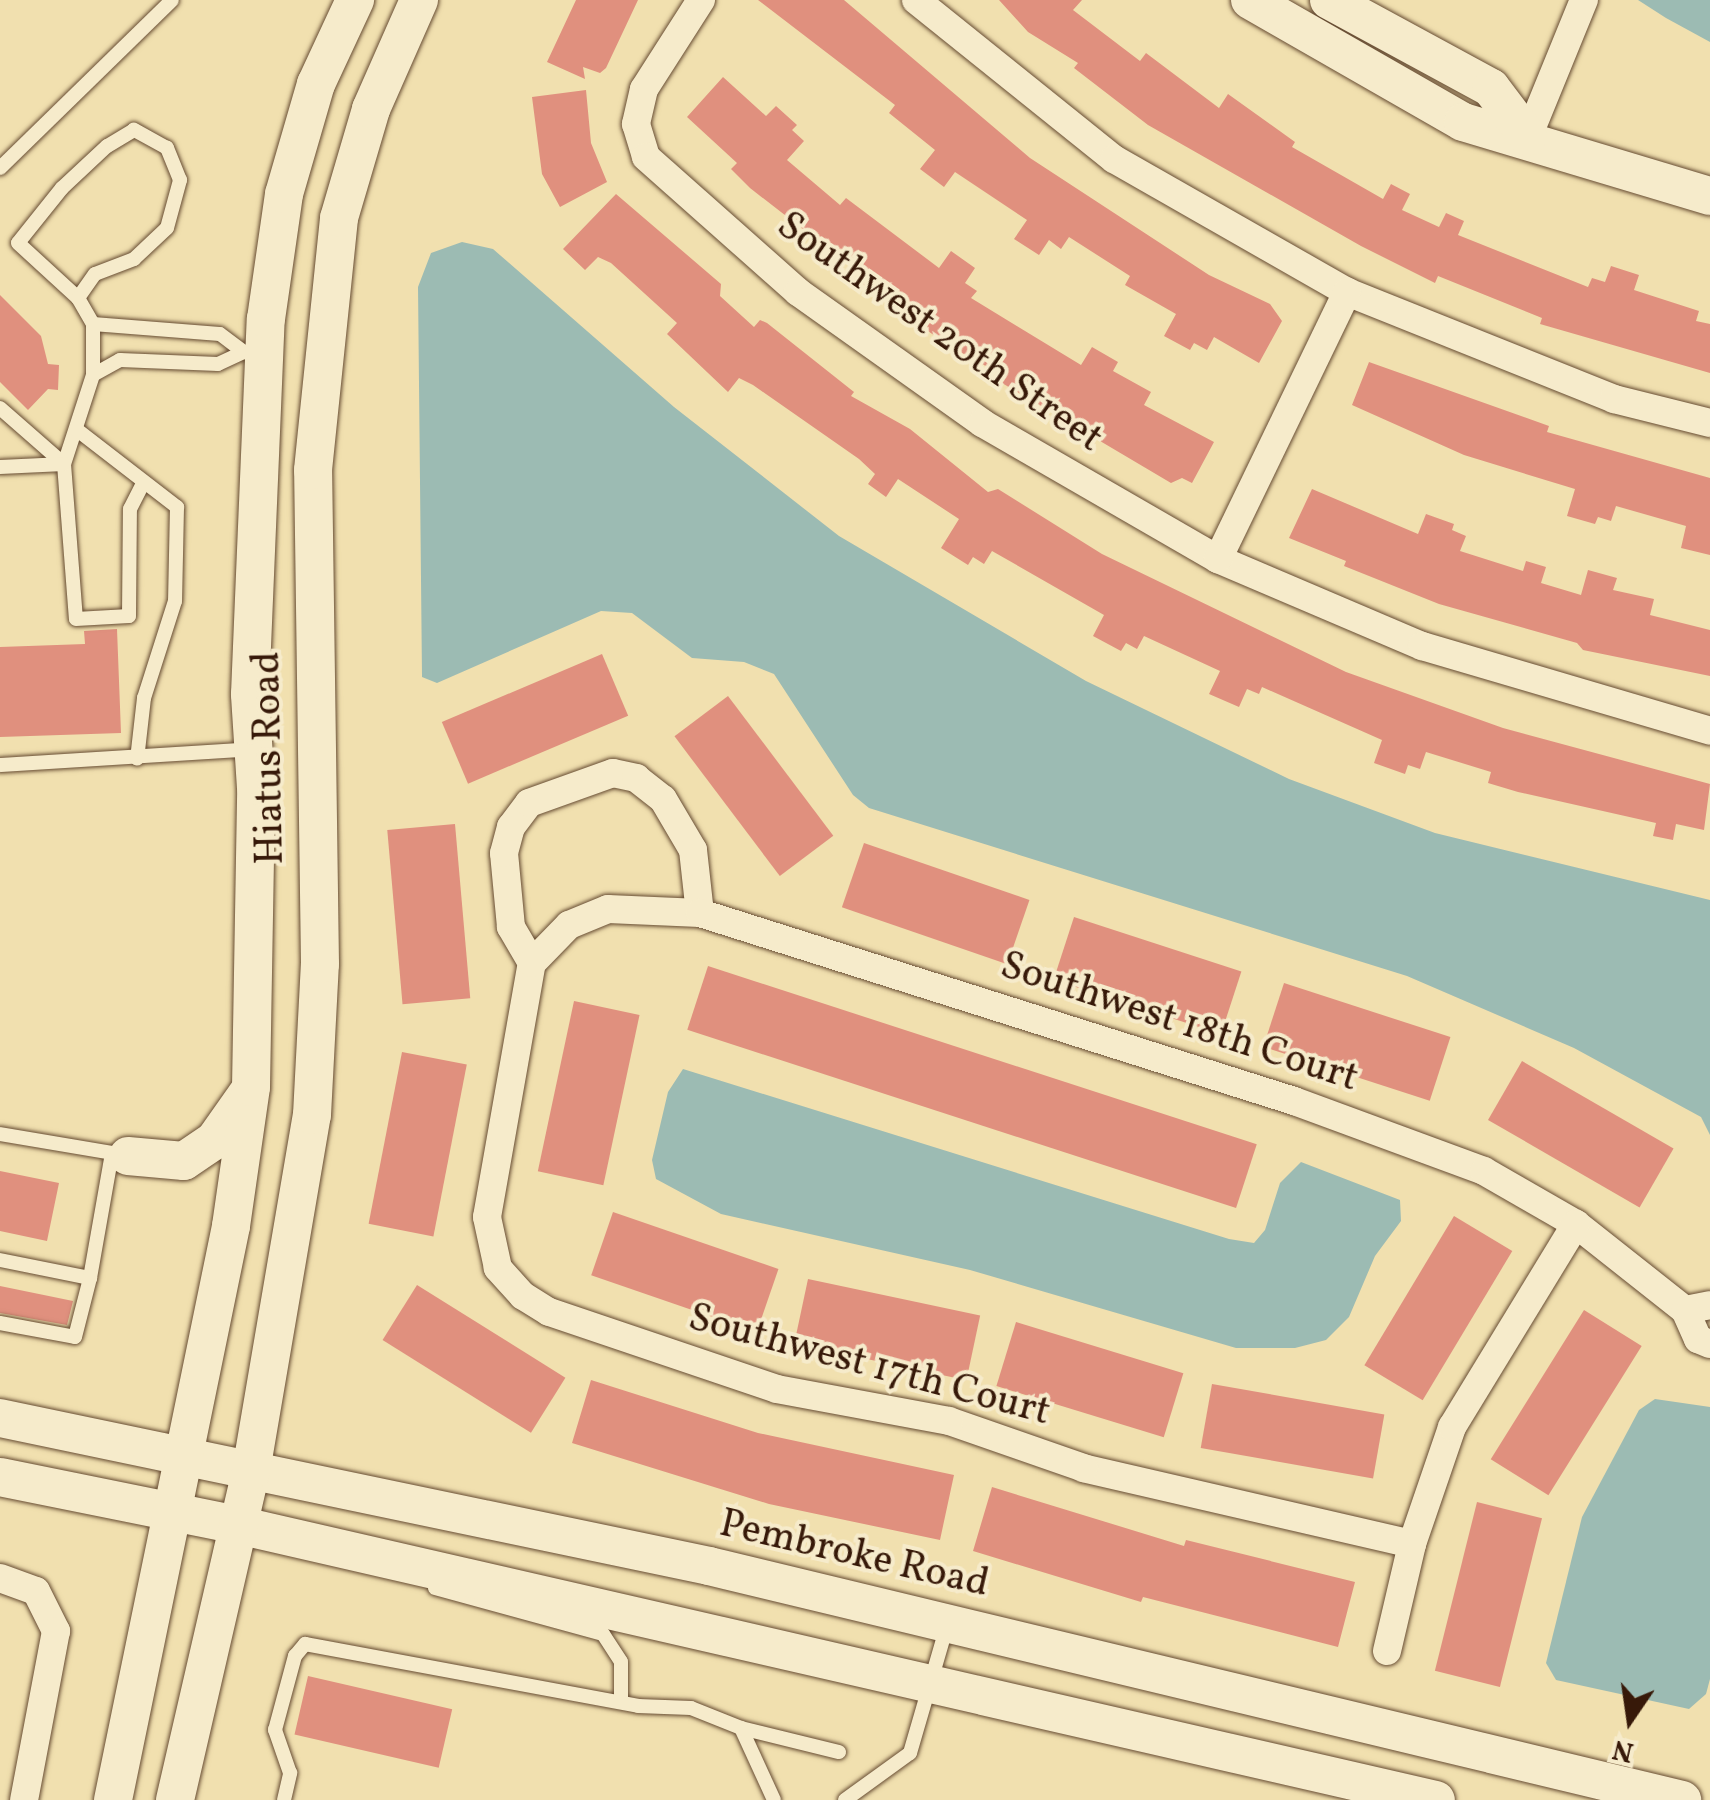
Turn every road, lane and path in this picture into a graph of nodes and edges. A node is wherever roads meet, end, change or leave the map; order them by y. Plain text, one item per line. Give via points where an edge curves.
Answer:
1 (172, 0) edge
2 (355, 0) edge
3 (419, 0) edge
4 (701, 0) edge
5 (916, 0) edge
6 (1250, 0) edge
7 (1329, 0) edge
8 (1584, 0) edge
9 (1528, 138) junction
10 (0, 168) edge
11 (1710, 196) edge
12 (1348, 292) junction
13 (78, 298) junction
14 (93, 324) junction
15 (255, 353) junction
16 (322, 358) junction
17 (94, 375) junction
18 (0, 408) edge
19 (1710, 423) edge
20 (76, 429) junction
21 (64, 464) junction
22 (0, 467) edge
23 (144, 482) junction
24 (1218, 558) junction
25 (1710, 731) edge
26 (253, 748) junction
27 (138, 759) junction
28 (0, 765) edge
29 (700, 913) junction
30 (532, 963) junction
31 (251, 1088) junction
32 (0, 1134) edge
33 (120, 1155) junction
34 (1576, 1224) junction
35 (0, 1260) edge
36 (90, 1278) junction
37 (1698, 1308) edge
38 (0, 1323) edge
39 (1710, 1344) edge
40 (0, 1418) edge
41 (184, 1457) junction
42 (251, 1471) junction
43 (0, 1477) edge
44 (170, 1512) junction
45 (238, 1525) junction
46 (1412, 1544) junction
47 (419, 1568) junction
48 (0, 1578) edge
49 (948, 1623) junction
50 (1388, 1650) dead end
51 (935, 1683) junction
52 (622, 1702) junction
53 (740, 1728) junction
54 (839, 1752) dead end
55 (24, 1800) edge
56 (113, 1800) edge
57 (175, 1800) edge
58 (284, 1800) edge
59 (774, 1800) edge
60 (844, 1800) edge
61 (1436, 1800) edge
62 (1682, 1800) edge

1 - 10 lane
2 - 15 main road, Hiatus Road via 316,84 284,194
3 - 16 main road, Hiatus Road via 371,109 339,218
4 - 24 street, Southwest 20th Street via 644,89 636,124 646,158 798,292 982,423
5 - 12 street via 1114,159
6 - 9 main road via 1464,122
7 - 9 main road via 1491,88
8 - 9 street
9 - 11 main road
12 - 19 street via 1614,398
12 - 24 street
13 - 13 lane via 95,274 134,259 166,228 180,180 167,148 134,130 62,188 18,243
13 - 14 lane
14 - 15 lane via 220,334
14 - 17 lane
15 - 16 main road
15 - 17 lane via 218,364 120,360
15 - 26 main road, Hiatus Road
16 - 42 main road, Hiatus Road via 313,470 320,964 312,1116
17 - 20 lane
18 - 21 lane
20 - 21 lane
20 - 23 lane
21 - 22 lane
21 - 23 lane via 76,619 129,616 130,510
23 - 27 lane via 177,507 174,601 144,698
24 - 25 street, Southwest 20th Street via 1422,646
26 - 27 lane
26 - 31 main road, Hiatus Road
27 - 28 lane
29 - 30 street, Southwest 18th Court via 608,909 569,925
29 - 30 street via 694,850 663,799 636,778 614,773 529,803 511,827 504,853 511,927
29 - 34 street, Southwest 18th Court via 1294,1101 1484,1171
30 - 46 street, Southwest 17th Court via 487,1216 498,1268 522,1296 548,1312 777,1389 949,1421 1084,1468
31 - 33 main road via 214,1141 184,1160
31 - 41 main road, Hiatus Road
32 - 33 lane
33 - 36 lane
34 - 37 street, Southwest 18th Court
34 - 46 street via 1452,1426
35 - 36 lane
36 - 38 lane via 75,1337
37 - 39 street, Southwest 18th Court via 1698,1339
40 - 41 main road, Pembroke Road
41 - 42 main road, Pembroke Road
41 - 44 main road, Hiatus Road
42 - 45 main road, Hiatus Road
42 - 49 main road, Pembroke Road
43 - 44 main road
44 - 45 main road
44 - 56 main road, Hiatus Road
45 - 47 main road
45 - 57 main road, Hiatus Road
46 - 50 street
47 - 51 main road
47 - 52 lane via 434,1588 603,1634 621,1662
48 - 55 street via 21,1583 47,1603 56,1631
49 - 51 lane
49 - 62 main road, Pembroke Road
51 - 60 lane via 910,1752
51 - 61 main road
52 - 53 lane via 692,1708
52 - 58 lane via 305,1644 294,1656 275,1730 290,1773
53 - 54 lane
53 - 59 lane

